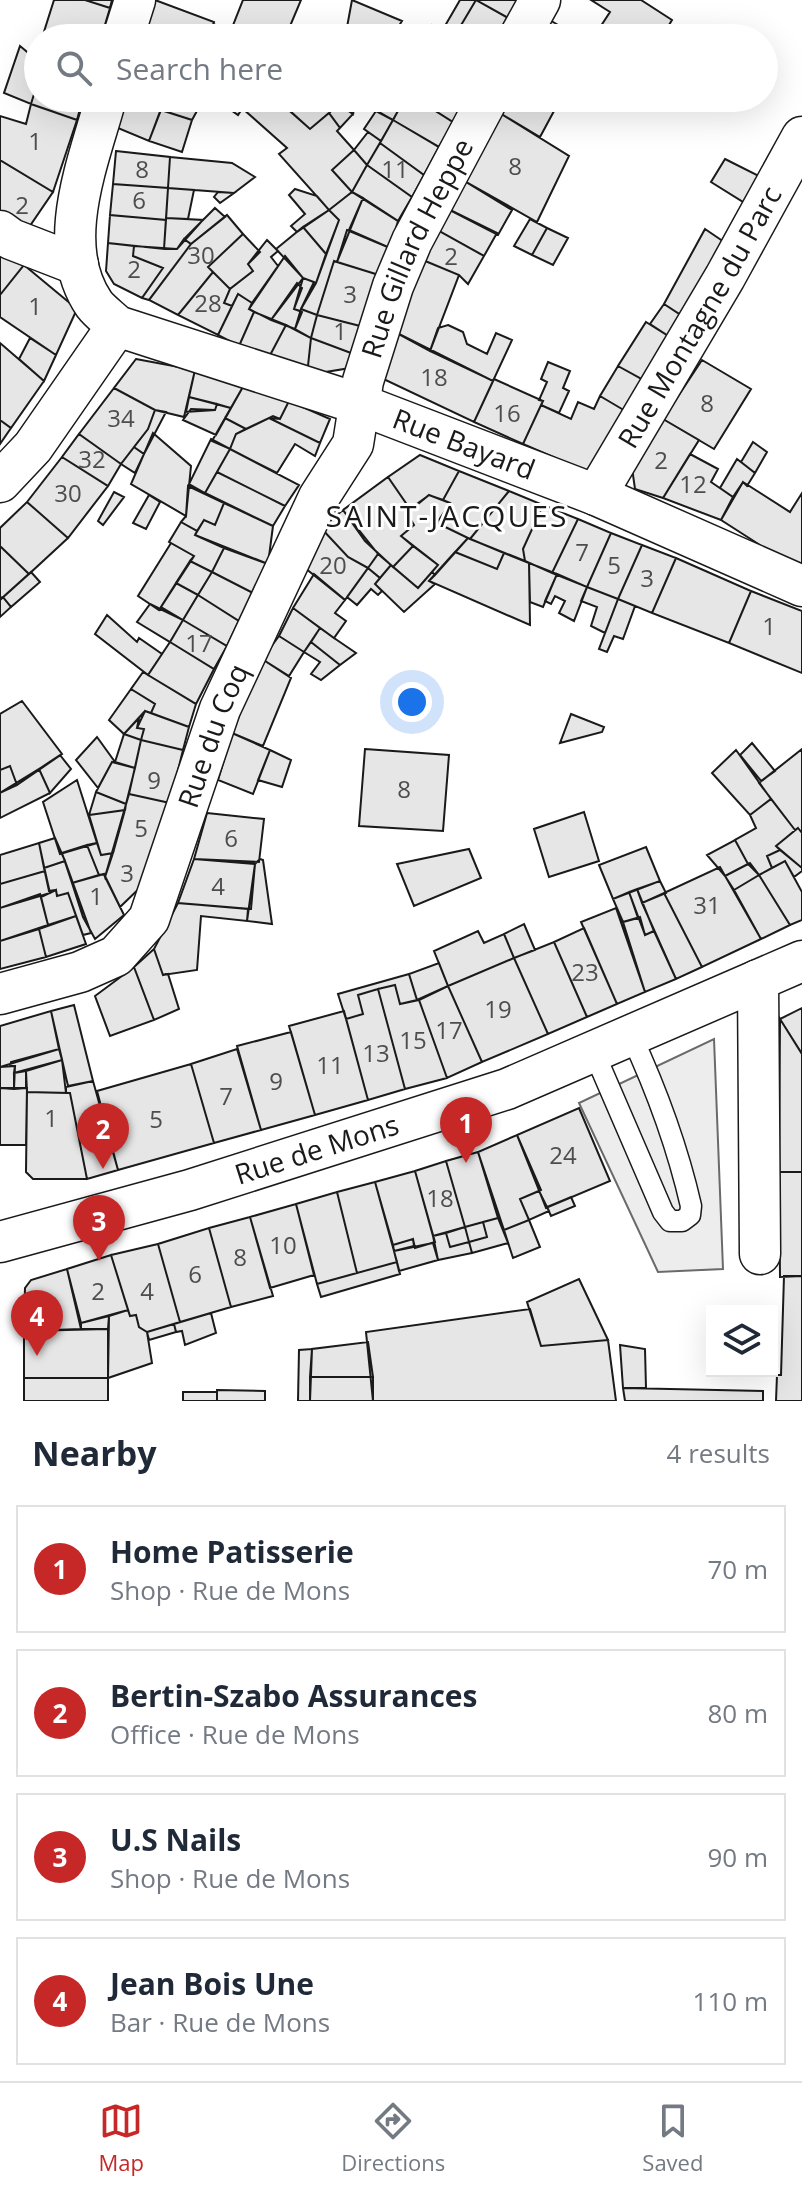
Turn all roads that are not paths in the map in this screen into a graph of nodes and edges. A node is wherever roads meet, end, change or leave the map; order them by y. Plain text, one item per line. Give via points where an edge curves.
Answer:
1 (135, 0) edge
2 (540, 0) edge
3 (127, 24) edge
4 (527, 24) edge
5 (102, 112) edge
6 (481, 112) edge
7 (802, 137) edge
8 (0, 231) edge
9 (78, 265) junction
10 (117, 326) junction
11 (359, 404) junction
12 (0, 482) edge
13 (596, 495) junction
14 (802, 586) edge
15 (802, 961) edge
16 (758, 980) junction
17 (0, 994) edge
18 (631, 1035) junction
19 (593, 1050) junction
20 (0, 1242) edge
21 (760, 1254) dead end

1 - 3 street
2 - 4 street
5 - 9 street via 76,210
6 - 11 street, Rue Gillard Heppe via 393,286
7 - 13 street, Rue Montagne du Parc
8 - 9 street
9 - 10 street via 94,305
10 - 11 street, Rue Bayard
10 - 12 street via 33,447
11 - 13 street, Rue Bayard
11 - 17 street, Rue du Coq via 353,444 319,497 220,709 149,919 116,956
13 - 14 street, Rue Bayard
15 - 16 street, Rue de Mons
16 - 18 street, Rue de Mons
16 - 21 street
18 - 19 street, Rue de Mons
18 - 19 lane via 678,1149 691,1206 682,1221 670,1221 663,1212
19 - 20 street, Rue de Mons via 507,1089 425,1116 190,1190

